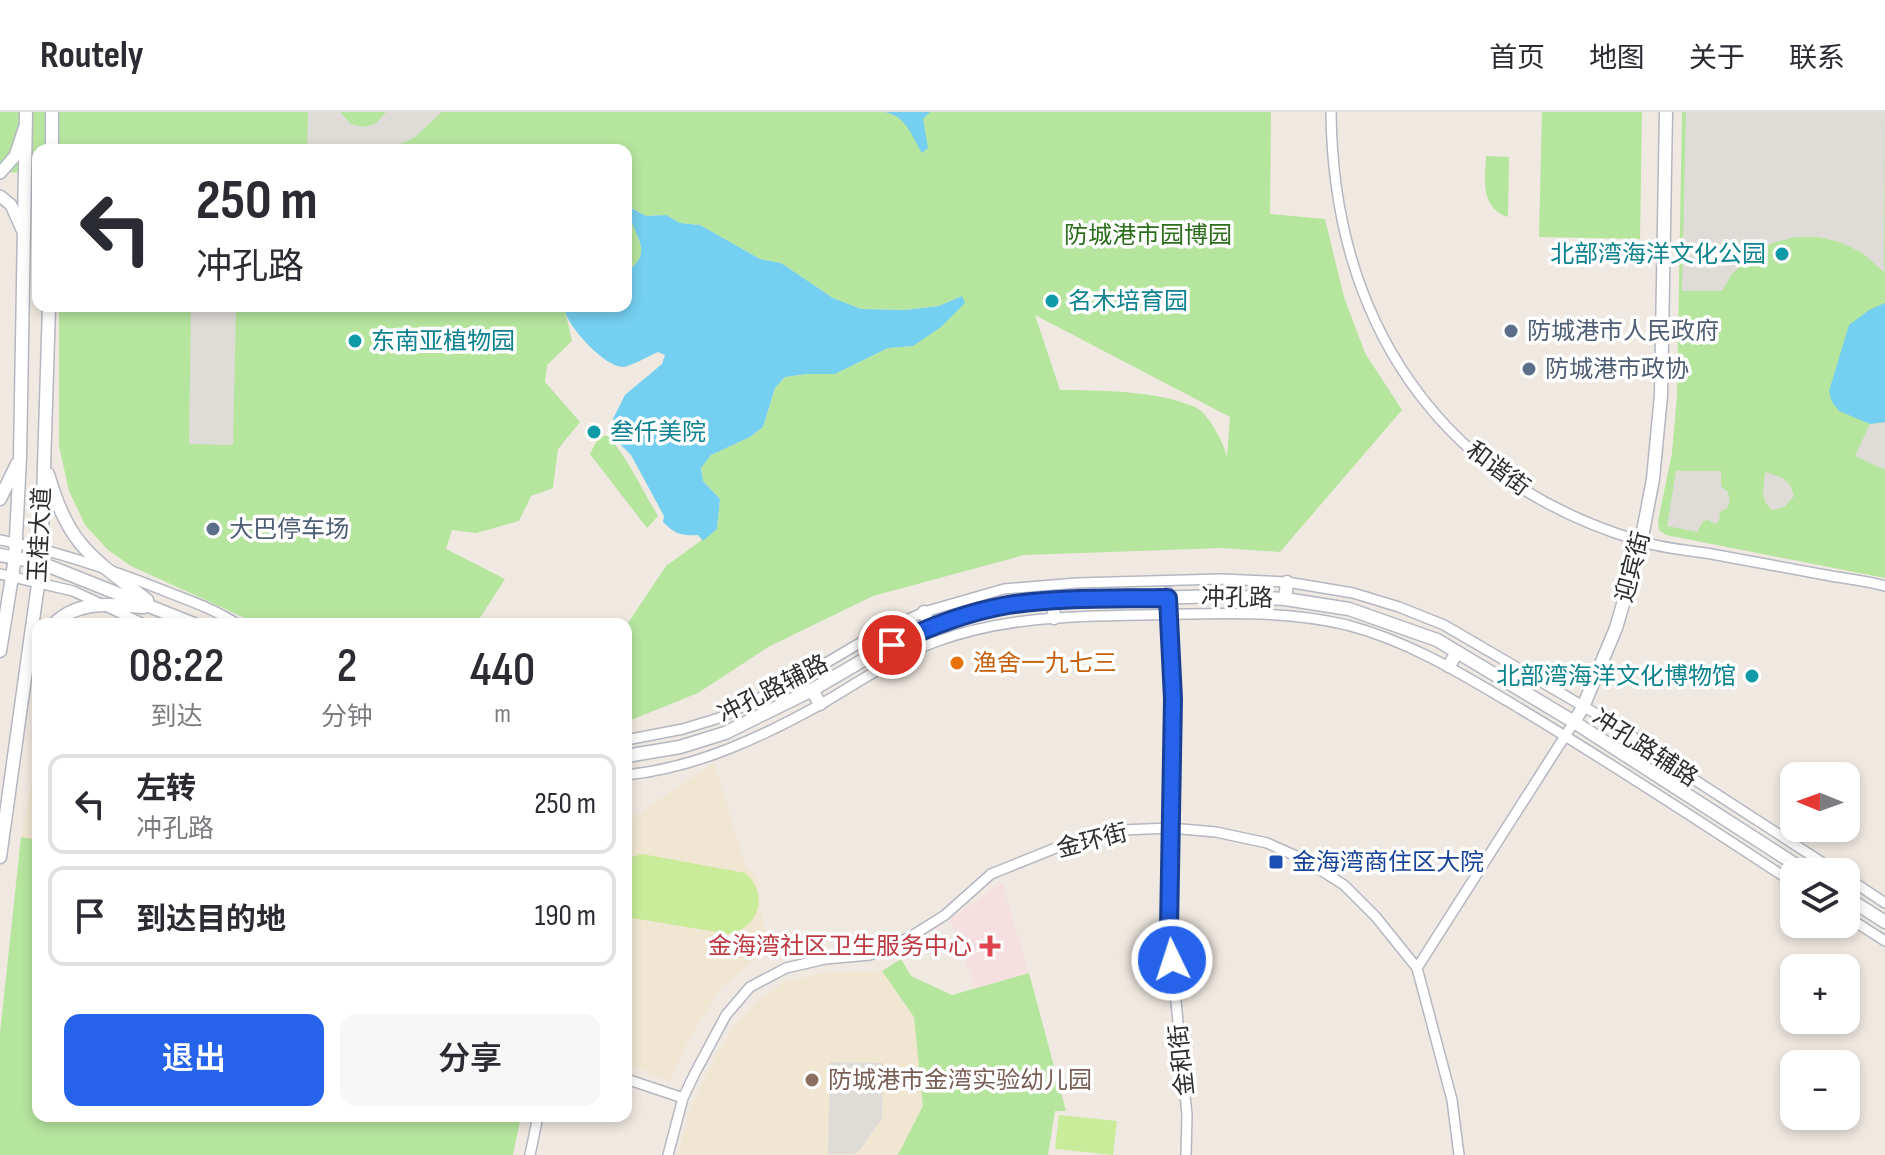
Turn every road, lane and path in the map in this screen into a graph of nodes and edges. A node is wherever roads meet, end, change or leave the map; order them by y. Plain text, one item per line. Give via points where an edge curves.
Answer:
1 (1331, 112) edge
2 (1666, 112) edge
3 (26, 118) edge
4 (52, 118) edge
5 (52, 144) edge
6 (0, 173) edge
7 (0, 196) edge
8 (24, 234) junction
9 (38, 312) edge
10 (49, 312) edge
11 (22, 315) junction
12 (20, 457) junction
13 (44, 460) junction
14 (0, 499) edge
15 (0, 540) edge
16 (1641, 542) junction
17 (15, 543) junction
18 (41, 548) junction
19 (0, 555) edge
20 (15, 558) junction
21 (41, 563) junction
22 (108, 570) junction
23 (6, 575) edge
24 (38, 582) junction
25 (1168, 582) junction
26 (1287, 582) junction
27 (1885, 586) edge
28 (1168, 598) junction
29 (1285, 599) junction
30 (1053, 602) junction
31 (101, 604) junction
32 (159, 609) junction
33 (924, 612) junction
34 (1168, 614) junction
35 (33, 618) edge
36 (60, 618) edge
37 (131, 618) edge
38 (180, 618) edge
39 (228, 618) edge
40 (1054, 618) junction
41 (32, 626) edge
42 (930, 627) junction
43 (892, 645) junction
44 (0, 651) edge
45 (1457, 652) junction
46 (32, 658) edge
47 (898, 659) junction
48 (1449, 666) junction
49 (26, 670) junction
50 (812, 690) junction
51 (820, 704) junction
52 (1583, 707) junction
53 (1574, 722) junction
54 (1565, 736) junction
55 (632, 739) edge
56 (632, 755) edge
57 (632, 774) edge
58 (1170, 828) junction
59 (0, 857) edge
60 (1785, 858) edge
61 (1815, 858) edge
62 (1780, 874) edge
63 (1860, 886) edge
64 (1885, 903) edge
65 (1860, 906) edge
66 (1885, 922) edge
67 (1860, 925) edge
68 (1885, 941) edge
69 (1417, 968) junction
70 (632, 1081) edge
71 (683, 1098) junction
72 (537, 1122) edge
73 (530, 1155) edge
74 (668, 1155) edge
75 (1186, 1155) edge
76 (1459, 1155) edge

1 - 16 street, 和谐街 via 1339,205 1364,298 1391,354 1419,394 1453,434 1526,492
2 - 16 main road, 迎宾街 via 1661,395
3 - 4 main road
3 - 6 street via 15,156
3 - 8 main road, 玉桂大道
4 - 5 main road
7 - 8 street via 11,205
8 - 11 main road, 玉桂大道
9 - 11 main road
10 - 13 main road, 玉桂大道
11 - 12 main road, 玉桂大道
12 - 14 main road
12 - 17 main road, 玉桂大道
13 - 18 main road, 玉桂大道
13 - 22 main road via 70,533
15 - 17 street
16 - 27 street, 和谐街
16 - 52 main road, 迎宾街 via 1616,628
17 - 18 street
17 - 20 main road, 玉桂大道
18 - 21 main road, 玉桂大道
18 - 22 street
19 - 20 main road
20 - 21 main road
20 - 23 main road, 玉桂大道
21 - 24 main road, 玉桂大道
21 - 32 main road
22 - 32 main road
22 - 39 street
23 - 24 street
23 - 44 main road, 玉桂大道
24 - 31 street
24 - 35 main road, 玉桂大道
25 - 26 street, 冲孔路辅路
25 - 28 street, 金和街
25 - 33 street, 冲孔路辅路 via 1004,589
26 - 29 main road
26 - 52 street, 冲孔路辅路 via 1353,593 1444,625
28 - 29 main road, 冲孔路
28 - 30 main road, 冲孔路
28 - 34 street, 金和街
29 - 45 main road, 冲孔路 via 1349,609
30 - 40 main road
30 - 42 main road, 冲孔路 via 1007,605
31 - 32 main road
31 - 36 main road
31 - 37 street
32 - 38 main road
33 - 42 main road
33 - 55 street, 冲孔路辅路 via 719,718
34 - 40 street, 冲孔路辅路
34 - 48 street, 冲孔路辅路 via 1284,615 1345,625
34 - 58 street, 金和街 via 1173,699
40 - 47 street, 冲孔路辅路 via 1010,621 935,642
41 - 49 main road, 玉桂大道
42 - 43 main road, 冲孔路
43 - 47 main road
43 - 50 main road, 冲孔路
45 - 48 main road
45 - 53 main road, 冲孔路
46 - 49 main road
47 - 51 street, 冲孔路辅路
48 - 54 street, 冲孔路辅路
49 - 59 main road, 玉桂大道
50 - 51 main road
50 - 56 main road, 冲孔路 via 725,733
51 - 57 street, 冲孔路辅路 via 732,748
52 - 53 main road, 迎宾街
52 - 61 street, 冲孔路辅路
53 - 54 street, 迎宾街
53 - 60 main road, 冲孔路
54 - 62 street, 冲孔路辅路
54 - 69 street, 迎宾街
58 - 69 street, 金环街 via 1267,843 1303,859 1344,885
58 - 71 street, 金环街 via 1122,830 1073,841 991,874 945,915 910,937 870,955 786,968 750,987 726,1015
58 - 75 street, 金和街 via 1169,929
63 - 64 street
65 - 66 main road
67 - 68 street
69 - 76 street, 金环街 via 1452,1100
70 - 71 street
71 - 74 street, 金环街
72 - 73 street

